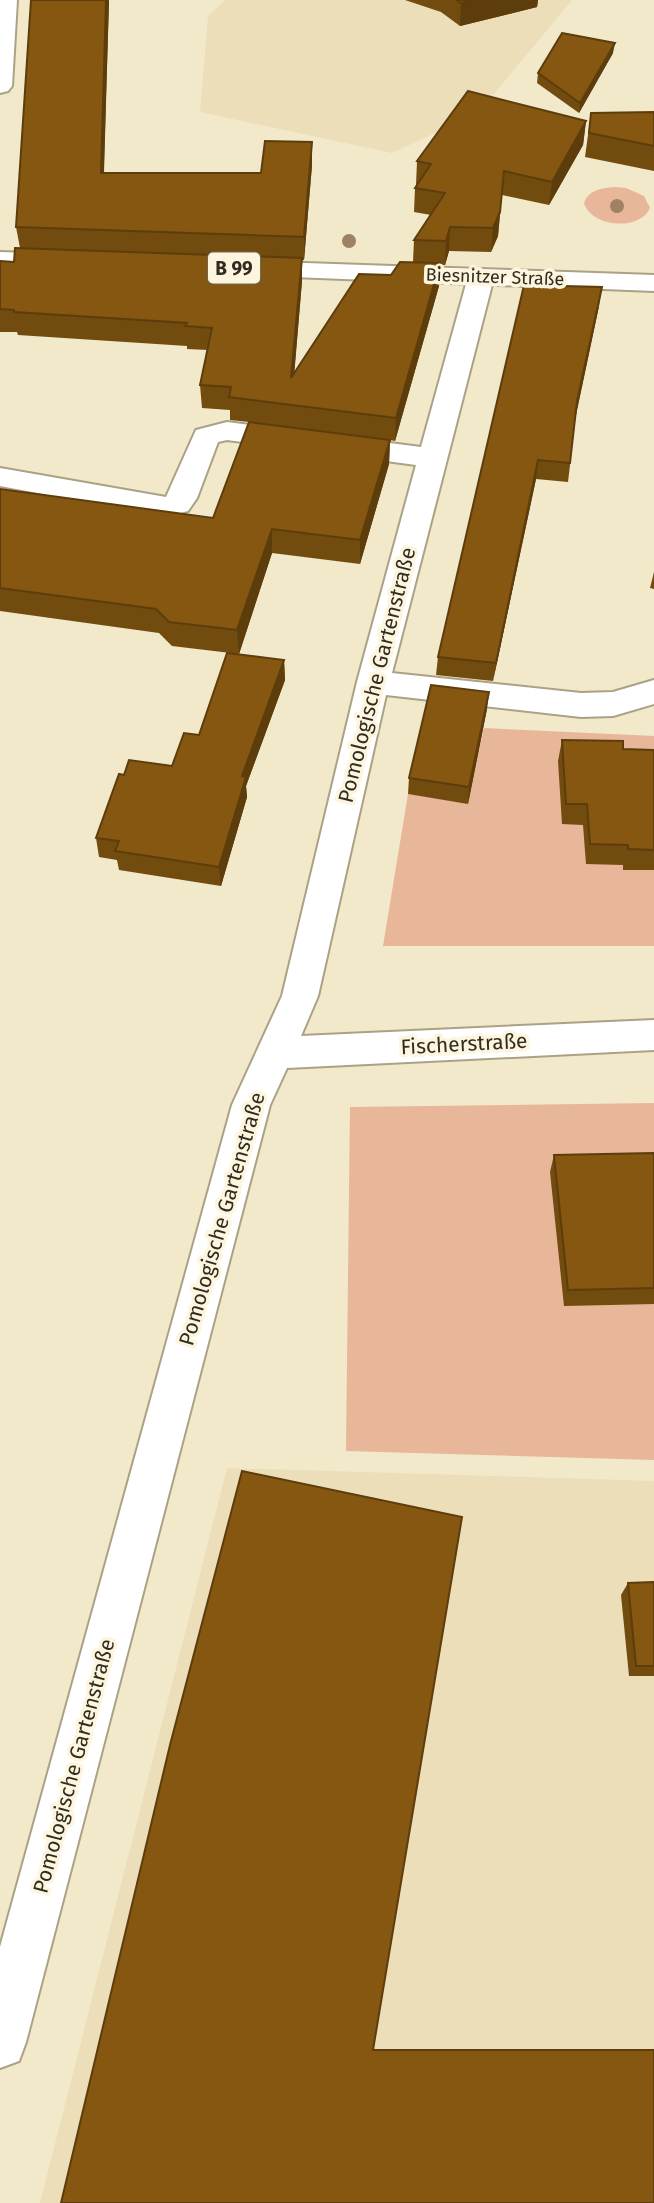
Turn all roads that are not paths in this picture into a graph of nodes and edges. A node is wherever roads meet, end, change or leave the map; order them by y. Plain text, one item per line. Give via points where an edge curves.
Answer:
1 (6, 0) edge
2 (0, 86) edge
3 (0, 260) edge
4 (93, 263) edge
5 (227, 268) edge
6 (481, 277) junction
7 (654, 283) edge
8 (434, 458) junction
9 (0, 477) edge
10 (373, 682) junction
11 (654, 692) edge
12 (654, 1035) edge
13 (275, 1053) junction
14 (0, 2042) edge

1 - 2 street
3 - 4 street
5 - 6 street, Biesnitzer Straße / B 99
6 - 7 street, Biesnitzer Straße / B 99
6 - 8 street, Pomologische Gartenstraße
8 - 9 street via 228,430 206,436 182,498 166,507
8 - 10 street, Pomologische Gartenstraße
10 - 11 street via 581,705 613,704
10 - 13 street, Pomologische Gartenstraße via 300,996
12 - 13 street, Fischerstraße
13 - 14 street, Pomologische Gartenstraße via 251,1105

